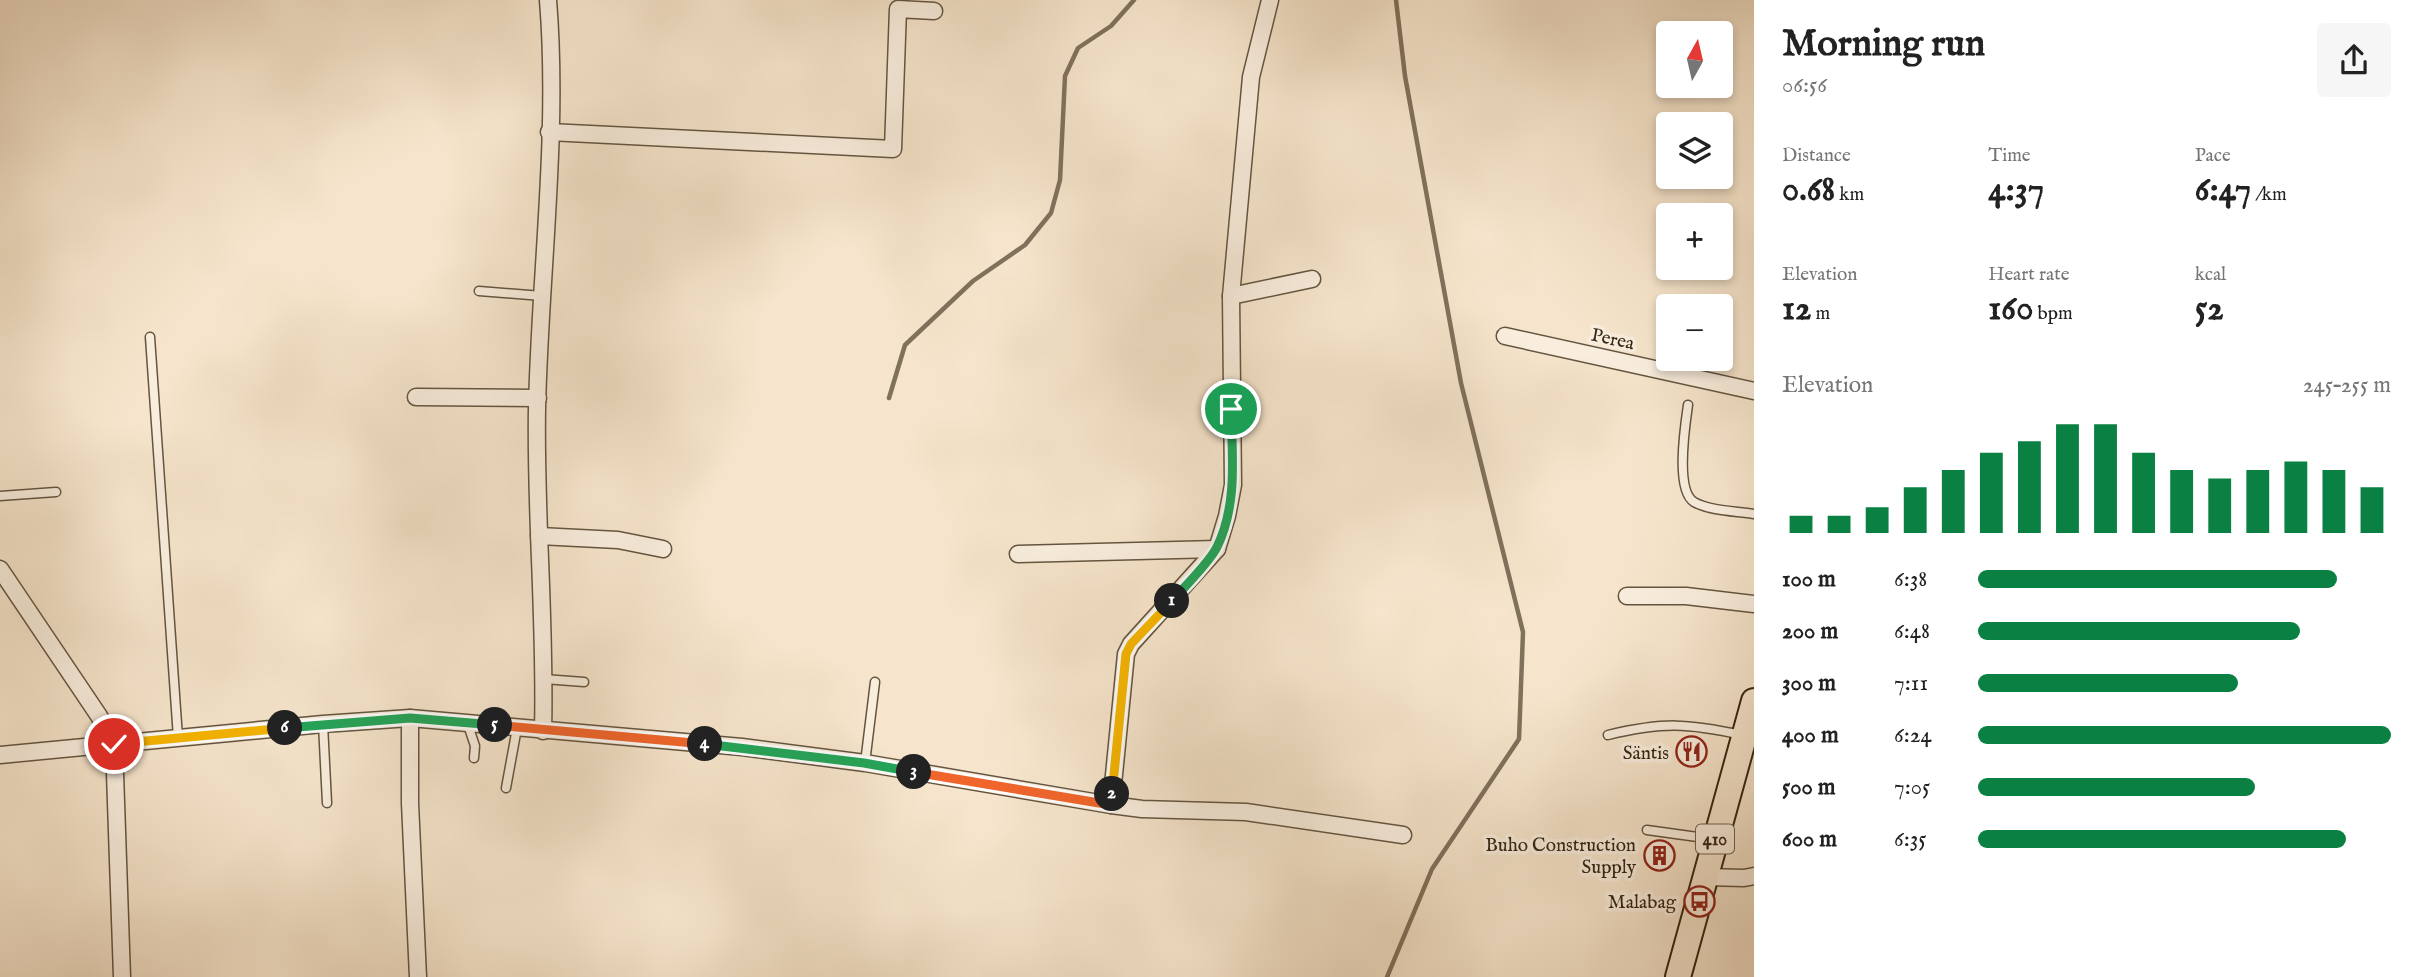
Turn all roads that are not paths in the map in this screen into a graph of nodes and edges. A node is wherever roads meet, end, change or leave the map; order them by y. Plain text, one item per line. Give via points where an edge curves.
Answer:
1 (548, 0) edge
2 (1270, 0) edge
3 (898, 4) edge
4 (934, 11) dead end
5 (549, 132) junction
6 (1312, 279) dead end
7 (479, 291) dead end
8 (542, 296) junction
9 (1231, 296) junction
10 (1504, 336) dead end
11 (150, 337) dead end
12 (1754, 391) edge
13 (416, 397) dead end
14 (538, 398) junction
15 (1688, 405) dead end
16 (56, 492) dead end
17 (0, 496) edge
18 (1754, 514) edge
19 (540, 536) junction
20 (663, 549) dead end
21 (1217, 549) junction
22 (1018, 554) dead end
23 (0, 569) edge
24 (1627, 596) dead end
25 (1754, 604) edge
26 (544, 679) junction
27 (584, 682) dead end
28 (875, 682) dead end
29 (1754, 701) edge
30 (410, 718) junction
31 (467, 722) junction
32 (323, 724) junction
33 (517, 728) junction
34 (542, 731) junction
35 (1608, 735) dead end
36 (178, 738) junction
37 (1747, 743) edge
38 (114, 744) junction
39 (0, 755) edge
40 (474, 758) dead end
41 (864, 763) junction
42 (506, 788) dead end
43 (327, 803) dead end
44 (1111, 805) junction
45 (1647, 830) dead end
46 (1402, 835) dead end
47 (1715, 839) junction
48 (1754, 876) edge
49 (1705, 877) junction
50 (122, 977) edge
51 (418, 977) edge
52 (1678, 977) edge

1 - 5 street
2 - 9 street via 1251,77
3 - 4 street
3 - 5 street via 893,149
5 - 8 street
6 - 9 street
7 - 8 lane
8 - 14 street
9 - 21 street via 1233,485
10 - 12 street, Perea
11 - 36 lane
13 - 14 street
14 - 19 street
15 - 18 lane via 1684,438 1687,493 1692,501 1705,506
16 - 17 lane
19 - 20 street via 618,540
19 - 26 street
21 - 22 street
21 - 44 street via 1126,654
23 - 38 street
24 - 25 street
26 - 27 lane
26 - 34 street
28 - 41 lane
29 - 37 main road, 410
30 - 31 street
30 - 32 street
30 - 51 street
31 - 33 street
31 - 40 lane
32 - 36 street
32 - 43 lane
33 - 34 street
33 - 42 lane
34 - 41 street via 742,747
35 - 37 lane via 1652,725 1683,724
36 - 38 street
37 - 47 main road, 410
38 - 39 street
38 - 50 street
41 - 44 street
44 - 46 street via 1246,813
45 - 47 lane
47 - 49 main road, 410
48 - 49 street
49 - 52 main road, 410

